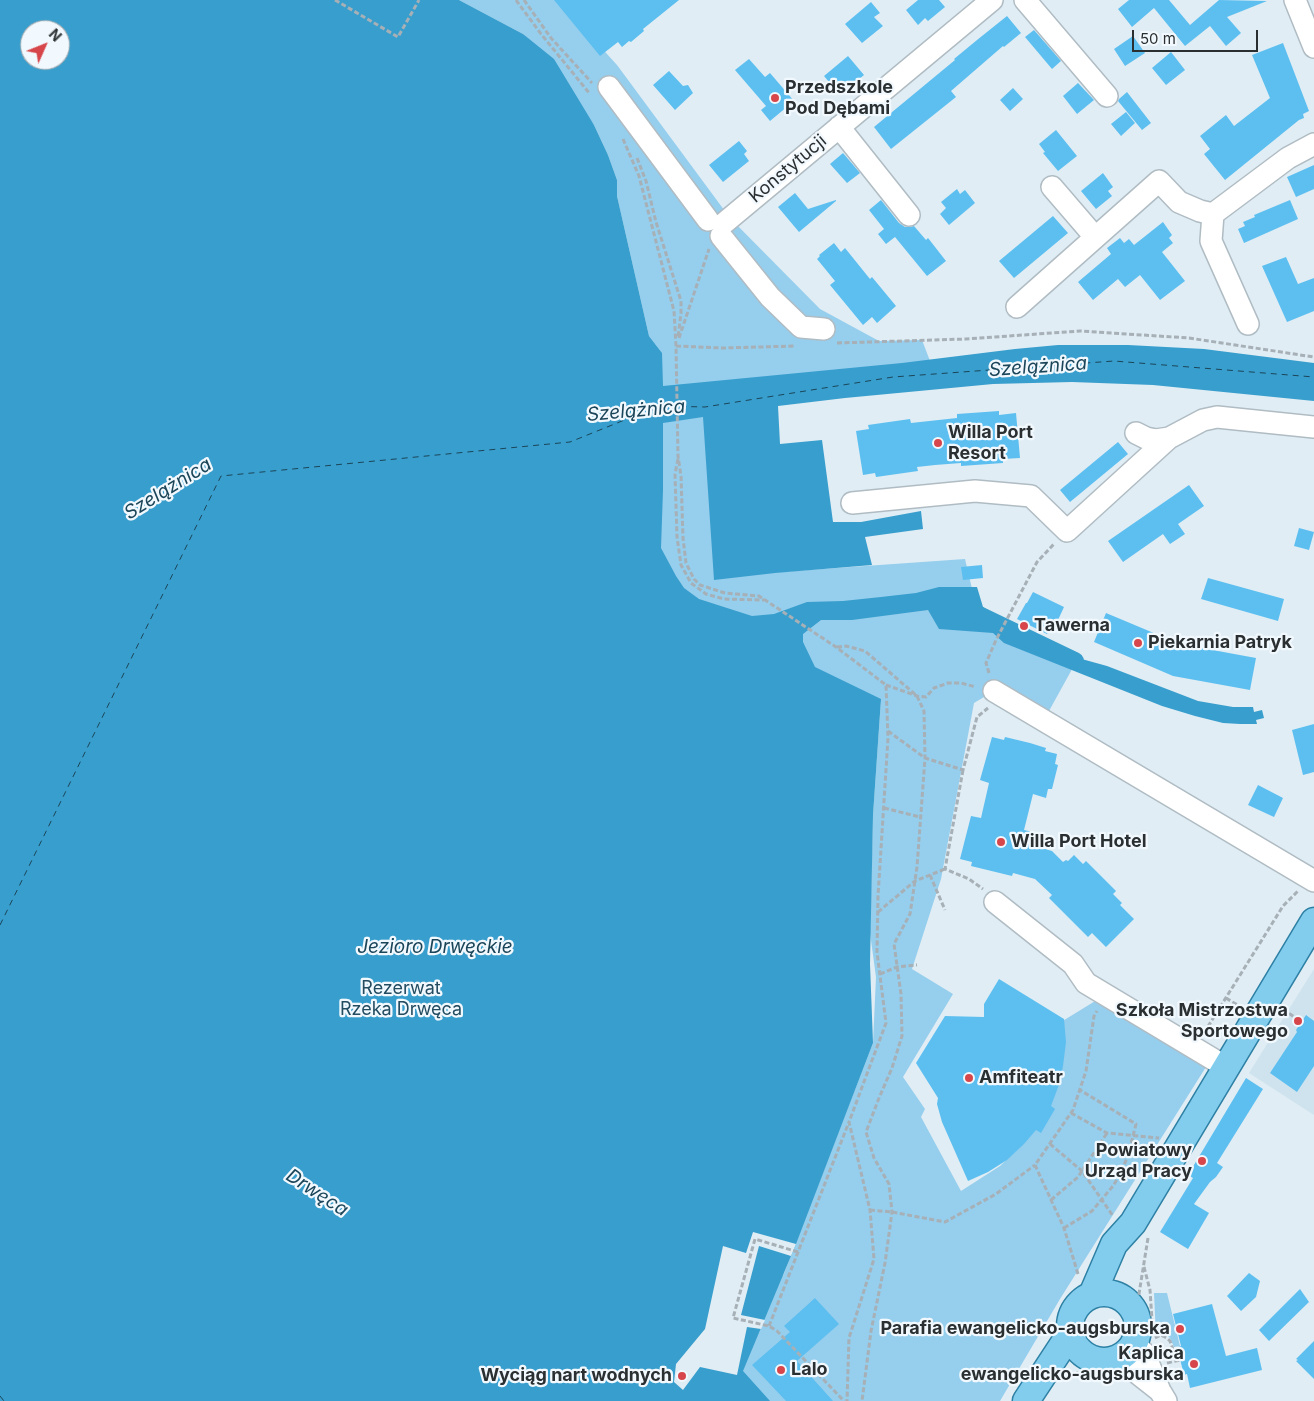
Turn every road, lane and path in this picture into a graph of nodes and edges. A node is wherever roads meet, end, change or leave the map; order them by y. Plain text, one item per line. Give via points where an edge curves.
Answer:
1 (335, 0) edge
2 (419, 0) edge
3 (516, 0) edge
4 (524, 0) edge
5 (992, 0) edge
6 (1025, 0) edge
7 (1295, 0) edge
8 (1314, 47) edge
9 (601, 92) junction
10 (1108, 96) dead end
11 (839, 127) junction
12 (621, 134) dead end
13 (1314, 144) edge
14 (636, 156) dead end
15 (1052, 187) dead end
16 (909, 214) dead end
17 (1213, 214) junction
18 (718, 227) junction
19 (1095, 237) junction
20 (700, 274) dead end
21 (1017, 307) dead end
22 (1248, 324) dead end
23 (828, 336) joint
24 (803, 345) dead end
25 (676, 346) junction
26 (1314, 357) edge
27 (1314, 427) edge
28 (1136, 433) dead end
29 (1169, 438) junction
30 (678, 456) junction
31 (852, 503) dead end
32 (1067, 531) junction
33 (765, 600) junction
34 (836, 647) junction
35 (886, 685) junction
36 (917, 696) junction
37 (991, 699) junction
38 (887, 730) junction
39 (925, 758) junction
40 (964, 770) junction
41 (884, 808) junction
42 (920, 817) junction
43 (945, 869) junction
44 (930, 875) junction
45 (915, 881) junction
46 (1308, 884) edge
47 (995, 902) joint
48 (946, 910) dead end
49 (878, 913) junction
50 (1313, 924) edge
51 (917, 965) dead end
52 (897, 967) junction
53 (880, 974) junction
54 (1105, 995) junction
55 (1226, 998) junction
56 (1242, 1008) dead end
57 (1276, 1012) dead end
58 (1301, 1022) dead end
59 (1194, 1049) junction
60 (1226, 1067) junction
61 (1080, 1090) junction
62 (1071, 1114) junction
63 (849, 1122) junction
64 (1107, 1133) junction
65 (1134, 1135) junction
66 (1162, 1138) dead end
67 (1050, 1144) junction
68 (1035, 1165) junction
69 (1082, 1170) junction
70 (1103, 1199) junction
71 (1051, 1200) junction
72 (870, 1210) junction
73 (892, 1212) junction
74 (1132, 1225) junction
75 (1064, 1228) junction
76 (798, 1252) junction
77 (1144, 1264) junction
78 (1096, 1289) junction
79 (769, 1326) junction
80 (1077, 1344) junction
81 (1129, 1354) junction
82 (1164, 1357) dead end
83 (1170, 1362) dead end
84 (1170, 1370) dead end
85 (1064, 1378) dead end
86 (1032, 1392) edge
87 (1163, 1396) edge
88 (845, 1401) edge
89 (862, 1401) edge

1 - 2 path via 398,37
3 - 9 path via 541,34
4 - 9 path via 551,38
5 - 11 street, Konstytucji
6 - 10 street
7 - 8 street
9 - 18 street
11 - 16 street
11 - 18 street, Konstytucji
12 - 25 path via 639,176 672,302
13 - 17 street via 1288,158
14 - 25 path via 681,301
15 - 19 street
17 - 19 street via 1180,202 1159,180
17 - 22 street via 1211,241
18 - 23 street via 770,297 801,327
19 - 21 street
20 - 25 path
23 - 26 path via 966,339 1080,331 1189,338
24 - 25 path
25 - 30 path
27 - 29 street via 1217,417 1203,420
28 - 29 street via 1156,440
29 - 32 street
30 - 33 path via 686,563 694,579 709,589 759,596
30 - 33 path via 675,474 681,565 692,583 706,594 724,599
31 - 32 street via 975,490 1031,496
32 - 37 path via 1037,562 996,640 986,663
33 - 34 path
34 - 35 path
34 - 36 path via 865,651
35 - 36 path
35 - 38 path
36 - 37 path via 926,697 934,688 961,683
36 - 39 path via 924,712
37 - 40 path via 977,717
37 - 46 street
38 - 39 path
38 - 41 path
39 - 40 path
39 - 42 path
40 - 43 path
41 - 42 path
41 - 49 path
42 - 45 path
43 - 44 path
43 - 47 path via 969,879
44 - 45 path
44 - 48 path
45 - 49 path
45 - 52 path via 910,914 894,944
46 - 55 path via 1283,906
47 - 54 street via 1073,964 1086,983
49 - 53 path
50 - 60 main road
51 - 52 path
52 - 53 path
52 - 73 path via 902,1036 866,1132 874,1158 889,1184
53 - 63 path via 886,1023
54 - 59 street
54 - 61 path via 1094,1016
55 - 56 path
55 - 59 path
57 - 58 path via 1281,1007
59 - 60 street
60 - 74 main road
61 - 62 path
61 - 65 path via 1136,1124
62 - 64 path
62 - 67 path
63 - 72 path
63 - 76 path
64 - 65 path
64 - 69 path
65 - 66 path
65 - 70 path via 1122,1170
67 - 68 path
67 - 69 path
68 - 71 path
68 - 73 path via 996,1194 945,1222
69 - 70 path
69 - 71 path
70 - 74 path
70 - 75 path via 1092,1211
71 - 75 path
72 - 73 path
72 - 88 path via 874,1259 849,1338
73 - 89 path
74 - 77 path
74 - 78 main road via 1114,1244
75 - 78 path
76 - 79 path
76 - 79 path via 755,1239 733,1318
77 - 81 path
77 - 81 path via 1150,1290
78 - 80 main road via 1072,1314 1070,1324
78 - 81 main road via 1128,1303 1136,1315 1138,1329
79 - 88 path
80 - 81 main road via 1092,1359 1100,1361
80 - 86 main road
81 - 83 path via 1162,1335 1170,1341 1178,1360
81 - 85 path via 1105,1372 1090,1371
81 - 87 street
82 - 84 path

